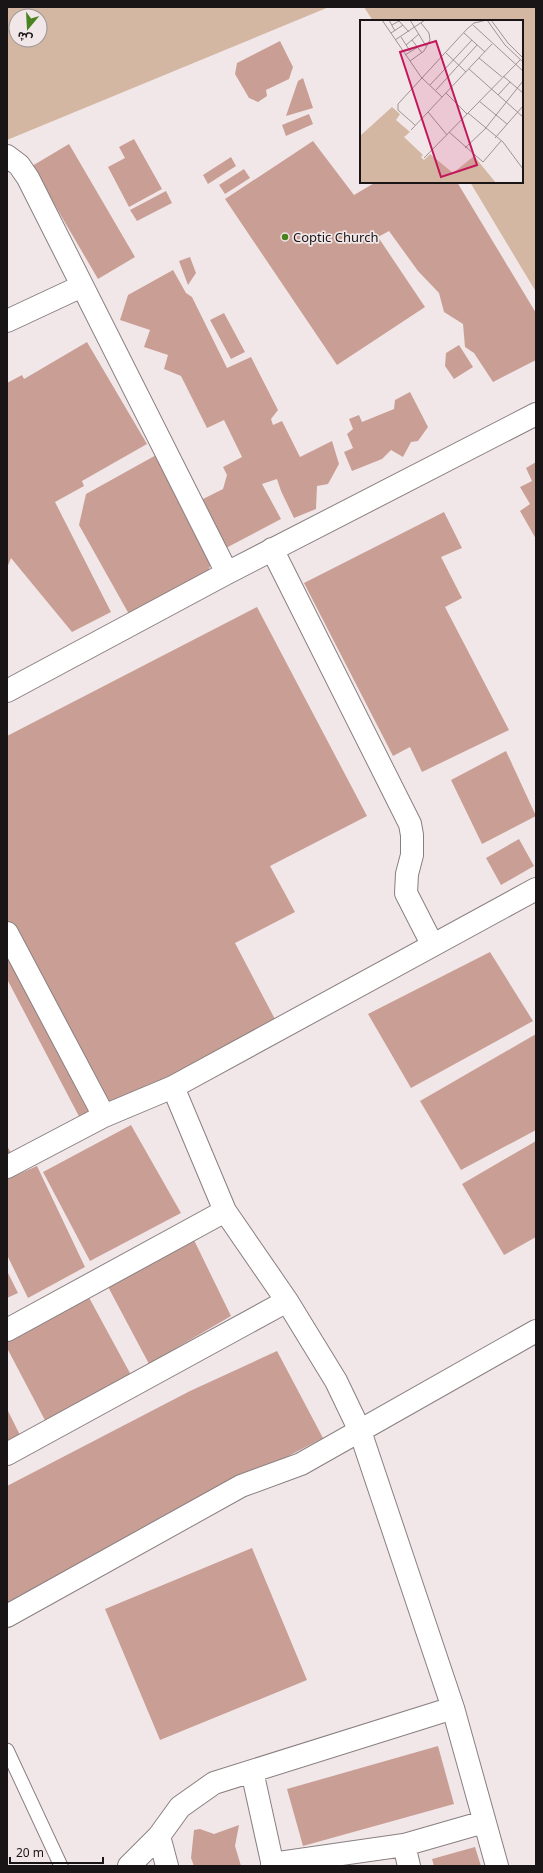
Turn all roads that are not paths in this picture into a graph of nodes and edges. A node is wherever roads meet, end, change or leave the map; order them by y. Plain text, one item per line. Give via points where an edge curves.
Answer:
1 (7, 156) edge
2 (82, 286) junction
3 (7, 322) edge
4 (536, 414) edge
5 (272, 549) junction
6 (227, 573) junction
7 (7, 691) edge
8 (536, 889) edge
9 (7, 933) edge
10 (432, 944) junction
11 (173, 1087) junction
12 (104, 1116) junction
13 (7, 1167) edge
14 (226, 1212) junction
15 (287, 1301) junction
16 (7, 1330) edge
17 (536, 1331) edge
18 (360, 1431) junction
19 (7, 1454) edge
20 (7, 1616) edge
21 (453, 1708) junction
22 (7, 1750) edge
23 (252, 1771) junction
24 (484, 1822) junction
25 (159, 1836) junction
26 (404, 1845) junction
27 (273, 1865) edge
28 (60, 1866) edge
29 (129, 1866) edge
30 (167, 1866) edge
31 (409, 1866) edge
32 (497, 1866) edge

1 - 2 street via 19,165 28,178
2 - 3 street
2 - 6 street
4 - 5 street
5 - 6 street
5 - 10 street via 410,824 412,855 405,883 406,893
6 - 7 street
8 - 10 street
9 - 12 street
10 - 11 street
11 - 12 street
11 - 14 street
12 - 13 street
14 - 15 street
14 - 16 street
15 - 18 street via 336,1381
15 - 19 street
17 - 18 street
18 - 20 street via 301,1464 241,1486
18 - 21 street
21 - 23 street
21 - 24 street
22 - 28 lane
23 - 25 street via 214,1782 180,1807
23 - 27 street
24 - 26 street
24 - 32 street
25 - 29 street
25 - 30 street
26 - 27 street
26 - 31 street

